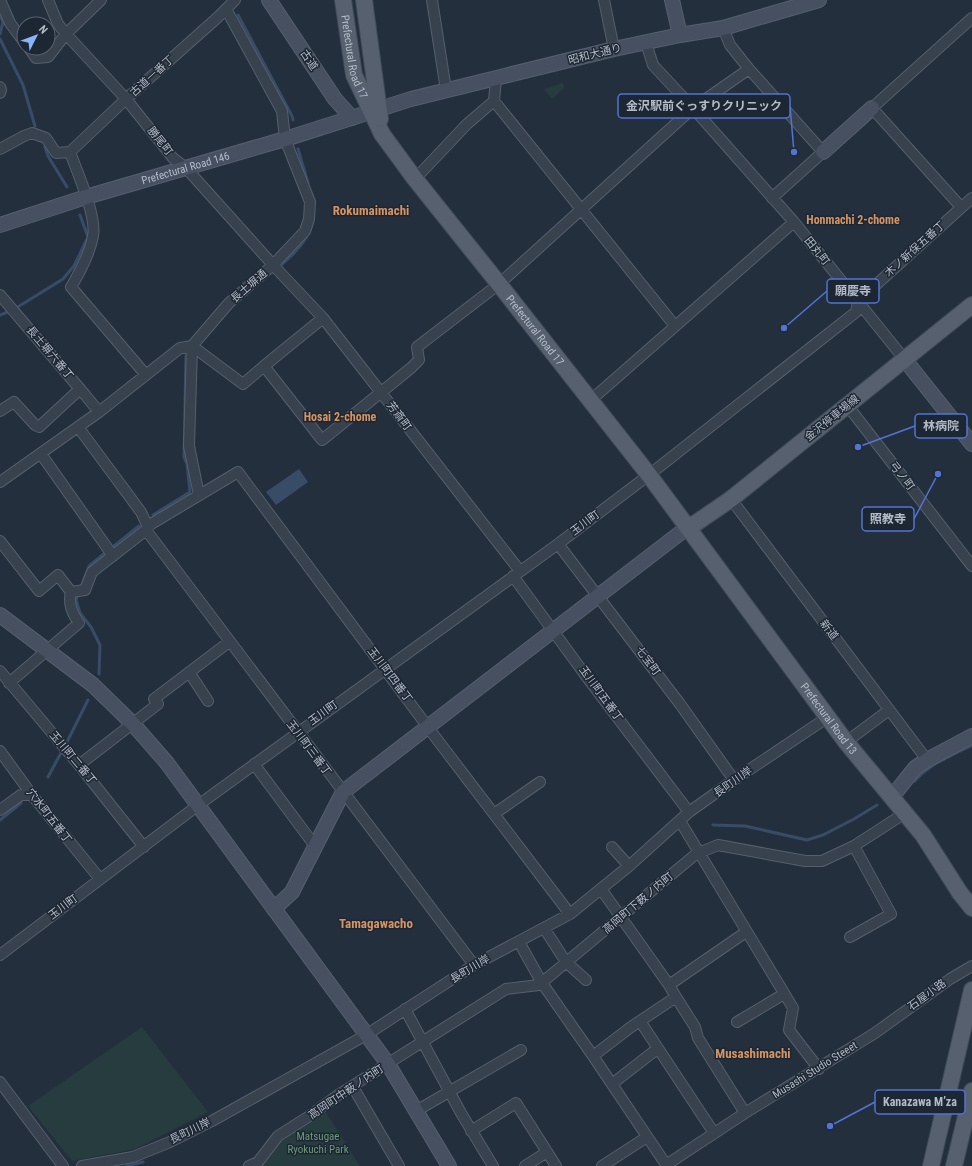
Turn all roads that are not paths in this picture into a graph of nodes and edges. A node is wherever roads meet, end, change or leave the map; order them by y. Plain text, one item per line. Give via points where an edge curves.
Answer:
1 (0, 0) edge
2 (48, 0) edge
3 (101, 0) edge
4 (235, 0) edge
5 (269, 0) edge
6 (343, 0) edge
7 (364, 0) edge
8 (432, 0) edge
9 (604, 0) edge
10 (672, 0) edge
11 (819, 0) edge
12 (226, 9) junction
13 (972, 18) edge
14 (724, 28) junction
15 (16, 31) edge
16 (66, 34) junction
17 (680, 35) junction
18 (646, 43) junction
19 (56, 47) edge
20 (614, 49) junction
21 (35, 56) edge
22 (49, 56) edge
23 (749, 69) junction
24 (496, 79) junction
25 (0, 87) edge
26 (446, 90) junction
27 (0, 93) edge
28 (126, 99) junction
29 (494, 101) junction
30 (693, 108) junction
31 (872, 108) junction
32 (375, 111) junction
33 (352, 118) junction
34 (286, 139) junction
35 (0, 149) edge
36 (70, 152) junction
37 (823, 152) junction
38 (186, 168) junction
39 (415, 179) junction
40 (86, 197) junction
41 (772, 198) junction
42 (972, 198) edge
43 (961, 207) junction
44 (581, 209) junction
45 (794, 222) junction
46 (0, 225) edge
47 (273, 265) junction
48 (499, 284) junction
49 (0, 295) edge
50 (858, 301) junction
51 (972, 305) edge
52 (323, 318) junction
53 (675, 326) junction
54 (192, 346) junction
55 (905, 360) junction
56 (264, 366) junction
57 (146, 375) junction
58 (80, 389) junction
59 (381, 393) junction
60 (591, 400) junction
61 (847, 406) junction
62 (0, 411) edge
63 (98, 412) junction
64 (78, 427) junction
65 (972, 444) edge
66 (41, 454) junction
67 (649, 475) junction
68 (0, 482) edge
69 (199, 495) junction
70 (731, 499) junction
71 (688, 527) junction
72 (147, 529) junction
73 (0, 541) edge
74 (558, 544) junction
75 (4, 553) edge
76 (113, 556) junction
77 (972, 566) edge
78 (517, 573) junction
79 (76, 591) junction
80 (597, 596) junction
81 (0, 616) edge
82 (553, 630) junction
83 (230, 642) junction
84 (47, 651) junction
85 (385, 668) junction
86 (0, 671) edge
87 (189, 672) junction
88 (10, 683) junction
89 (208, 701) dead end
90 (889, 710) junction
91 (828, 718) junction
92 (133, 724) junction
93 (428, 726) junction
94 (298, 732) junction
95 (972, 736) edge
96 (846, 742) junction
97 (0, 751) edge
98 (927, 760) junction
99 (254, 764) junction
100 (79, 765) junction
101 (734, 780) junction
102 (540, 782) dead end
103 (343, 792) junction
104 (32, 795) junction
105 (892, 797) junction
106 (197, 806) junction
107 (0, 810) edge
108 (689, 812) junction
109 (905, 813) junction
110 (494, 814) junction
111 (680, 821) junction
112 (315, 846) junction
113 (612, 846) dead end
114 (854, 846) junction
115 (144, 847) junction
116 (699, 853) junction
117 (629, 866) junction
118 (100, 879) junction
119 (601, 889) junction
120 (966, 894) edge
121 (972, 908) edge
122 (274, 909) junction
123 (570, 914) junction
124 (621, 917) junction
125 (544, 928) junction
126 (746, 932) junction
127 (850, 937) dead end
128 (519, 942) junction
129 (0, 955) edge
130 (566, 962) junction
131 (474, 965) junction
132 (972, 966) edge
133 (586, 980) dead end
134 (542, 983) junction
135 (669, 985) junction
136 (972, 990) edge
137 (784, 994) junction
138 (676, 997) junction
139 (405, 1009) junction
140 (640, 1021) junction
141 (737, 1022) dead end
142 (366, 1035) junction
143 (423, 1043) junction
144 (657, 1049) junction
145 (521, 1050) dead end
146 (593, 1056) junction
147 (388, 1064) junction
148 (819, 1069) junction
149 (0, 1082) edge
150 (612, 1084) junction
151 (353, 1087) junction
152 (972, 1091) edge
153 (449, 1092) junction
154 (416, 1111) junction
155 (746, 1113) junction
156 (472, 1131) junction
157 (714, 1133) junction
158 (647, 1137) junction
159 (547, 1152) junction
160 (63, 1166) edge
161 (82, 1166) edge
162 (250, 1166) edge
163 (399, 1166) edge
164 (449, 1166) edge
165 (493, 1166) edge
166 (525, 1166) edge
167 (556, 1166) edge
168 (602, 1166) edge
169 (667, 1166) edge
170 (931, 1166) edge
171 (954, 1166) edge

1 - 15 street
2 - 16 street, 勝尾町 via 58,24
3 - 16 street
4 - 12 street, 古道一番丁
5 - 33 street, 古道 via 335,99
6 - 32 main road, Prefectural Road 17 via 354,75
7 - 32 main road, Prefectural Road 17
8 - 26 street
9 - 20 street
10 - 17 street
11 - 14 street, 昭和大通り
12 - 28 street, 古道一番丁
12 - 34 street, 長土塀通 via 282,111
13 - 31 street
14 - 17 street, 昭和大通り
14 - 23 street via 730,45
16 - 19 street
16 - 28 street, 勝尾町
17 - 18 street, 昭和大通り
18 - 20 street, 昭和大通り
18 - 30 street, 田丸町 via 653,65
20 - 24 street, 昭和大通り
21 - 22 street
23 - 30 street
23 - 37 street
24 - 26 street, 昭和大通り
24 - 29 street
25 - 27 street
26 - 32 street, 昭和大通り
28 - 36 street, 古道一番丁
28 - 38 street, 勝尾町 via 173,158
29 - 39 street via 467,124
29 - 44 street
30 - 41 street, 田丸町
30 - 44 street
31 - 37 street
31 - 43 street
32 - 33 street, Prefectural Road 146
32 - 39 main road, Prefectural Road 17 via 382,134
33 - 34 street, Prefectural Road 146
34 - 38 street, Prefectural Road 146
34 - 47 street, 長土塀通 via 310,202 309,219 305,231
35 - 36 street via 32,133 46,138 56,153
36 - 40 street
37 - 41 street
38 - 40 street, Prefectural Road 146
38 - 47 street, 勝尾町
39 - 48 main road, Prefectural Road 17
40 - 46 street, Prefectural Road 146
40 - 57 street via 93,221 93,235 71,287
41 - 45 street, 田丸町
42 - 43 street, 木ノ新保五番丁
43 - 50 street, 木ノ新保五番丁
44 - 48 street
44 - 53 street
45 - 50 street, 田丸町
45 - 53 street
47 - 52 street, 芳斎町
47 - 54 street, 長土塀通 via 229,303
48 - 59 street via 417,347 419,360
48 - 60 main road, Prefectural Road 17
49 - 58 street, 長土塀六番丁
50 - 55 street, 田丸町
50 - 67 street, 木ノ新保五番丁 via 856,312
51 - 55 main road, 金沢停車場線
52 - 56 street
52 - 59 street, 芳斎町
53 - 60 street
54 - 56 street via 243,384
54 - 57 street, 長土塀通 via 180,348
54 - 69 street via 189,446
55 - 61 main road, 金沢停車場線
55 - 65 street, 田丸町
56 - 59 street via 322,440
57 - 63 street, 長土塀通
58 - 62 street via 39,427 14,402
58 - 63 street, 長土塀六番丁
59 - 78 street, 芳斎町 via 469,504
60 - 67 main road, Prefectural Road 17
61 - 70 main road, 金沢停車場線
61 - 77 street, 弓ノ町
63 - 64 street, 長土塀通
64 - 66 street, 長土塀通
64 - 72 street, 玉川町三番丁 via 141,512
66 - 68 street, 長土塀通
66 - 76 street
67 - 71 main road, Prefectural Road 17
67 - 74 street, 玉川町
69 - 72 street
69 - 85 street, 玉川町四番丁 via 238,472
70 - 71 main road, 金沢停車場線
70 - 90 street, 新道
71 - 80 street
71 - 91 main road, Prefectural Road 13
72 - 76 street
72 - 83 street, 玉川町三番丁
73 - 75 street
74 - 78 street, 玉川町
74 - 80 street, 七宝町
75 - 79 street via 39,591 58,575
76 - 79 street via 92,572 85,590
78 - 82 street, 玉川町五番丁
78 - 85 street, 玉川町
79 - 84 street via 69,600 72,614 79,623
80 - 82 street
80 - 101 street, 七宝町 via 680,704
81 - 84 street
82 - 93 street
82 - 108 street, 玉川町五番丁
83 - 87 street
83 - 94 street, 玉川町三番丁
84 - 88 street
84 - 92 street via 93,685
85 - 93 street, 玉川町四番丁
85 - 94 street, 玉川町
86 - 88 street, 玉川町二番丁
87 - 89 street
87 - 92 street via 154,699 158,704
88 - 100 street, 玉川町二番丁
90 - 96 street
90 - 98 street, 新道
91 - 96 main road, Prefectural Road 13
91 - 101 street, 長町川岸
92 - 100 street
92 - 106 street via 167,763
93 - 103 street
93 - 110 street, 玉川町四番丁
94 - 99 street, 玉川町
94 - 103 street, 玉川町三番丁
95 - 98 street
96 - 105 main road, Prefectural Road 13
97 - 104 street, 穴水町五番丁
98 - 105 street via 915,768
99 - 106 street, 玉川町
99 - 112 street
100 - 115 street, 玉川町二番丁
101 - 108 street, 長町川岸
102 - 110 street
103 - 112 street
103 - 131 street, 玉川町三番丁
104 - 107 street via 21,795
104 - 118 street, 穴水町五番丁
105 - 109 main road, Prefectural Road 13
106 - 115 street, 玉川町
106 - 122 street
108 - 111 street, 長町川岸
109 - 114 street, 高岡町下薮ノ内町
109 - 120 main road, Prefectural Road 13
110 - 123 street, 玉川町四番丁
111 - 116 street
111 - 117 street, 長町川岸
112 - 122 street via 292,892
113 - 117 street
114 - 116 street, 高岡町下薮ノ内町 via 822,861 814,862 718,845
114 - 127 street via 891,914
115 - 118 street, 玉川町
116 - 124 street, 高岡町下薮ノ内町
116 - 126 street
117 - 119 street, 長町川岸
118 - 129 street, 玉川町
119 - 123 street, 長町川岸
119 - 124 street
120 - 121 main road, Prefectural Road 13
122 - 142 street
123 - 125 street, 長町川岸
124 - 130 street, 高岡町下薮ノ内町
124 - 135 street
125 - 128 street, 長町川岸
125 - 130 street
126 - 135 street
126 - 137 street
128 - 131 street, 長町川岸
128 - 134 street
130 - 133 street
130 - 134 street, 高岡町下薮ノ内町
131 - 139 street, 長町川岸
132 - 148 street, 石屋小路
134 - 143 street, 高岡町下薮ノ内町 via 506,989
134 - 146 street
135 - 138 street
136 - 170 main road
137 - 141 street
137 - 148 street via 794,1008 789,1030
138 - 140 street
138 - 155 street via 695,1027 698,1038
139 - 142 street, 長町川岸
139 - 143 street
140 - 144 street
140 - 146 street
142 - 147 street
142 - 161 street, 長町川岸 via 170,1142 133,1157
143 - 147 street, 高岡町下薮ノ内町
143 - 153 street
144 - 150 street
144 - 157 street
145 - 153 street
146 - 150 street
147 - 151 street, 高岡町中薮ノ内町
147 - 154 street
148 - 155 street, Musashi Studio Steeet
149 - 160 street
150 - 158 street
151 - 162 street, 高岡町中薮ノ内町 via 278,1136 258,1162
151 - 163 street
152 - 171 main road
153 - 154 street
153 - 156 street
154 - 164 street
155 - 157 street
156 - 159 street via 516,1103
156 - 165 street
157 - 169 street
158 - 168 street
158 - 169 street
159 - 166 street
159 - 167 street

